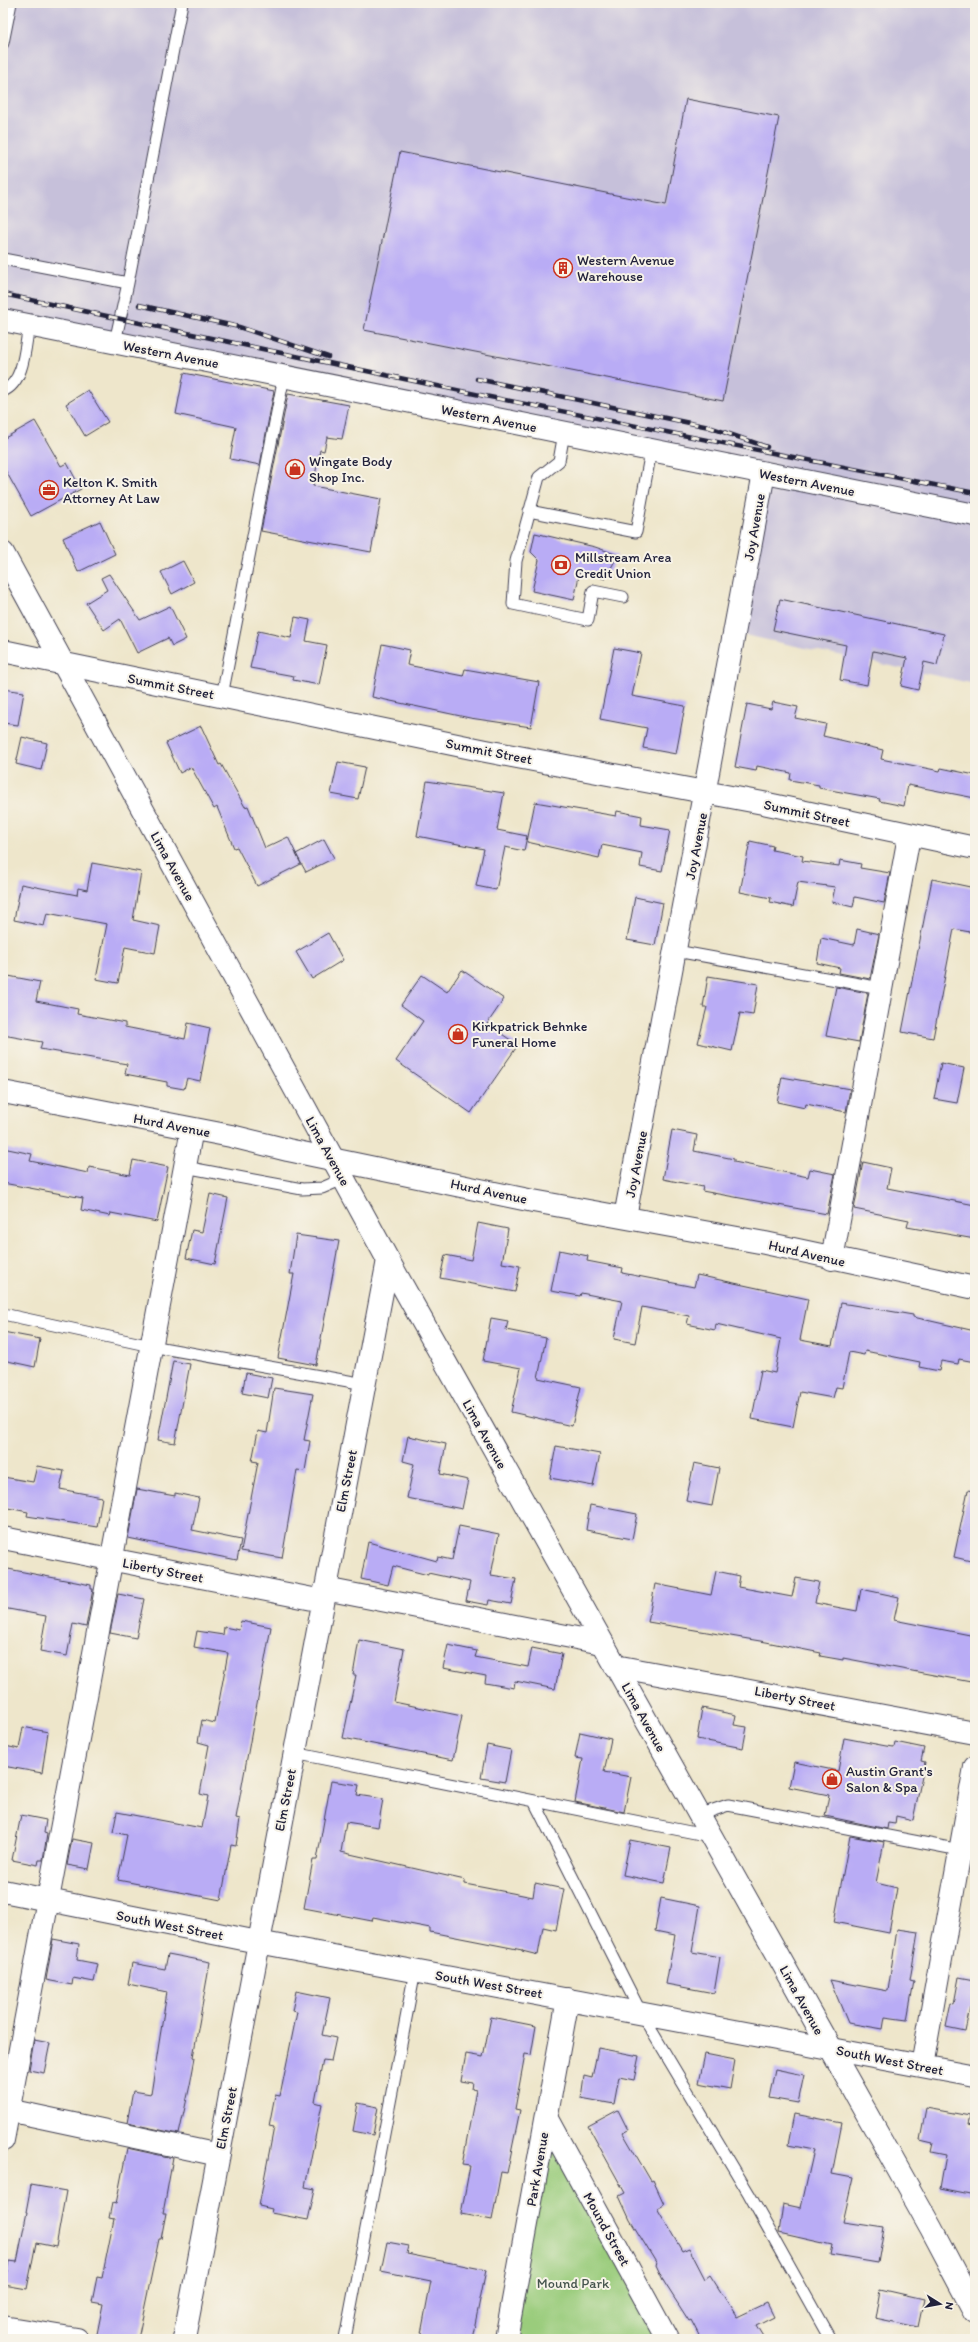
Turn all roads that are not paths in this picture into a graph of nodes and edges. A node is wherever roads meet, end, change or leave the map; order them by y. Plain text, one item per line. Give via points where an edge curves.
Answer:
1 (11, 3) edge
2 (182, 3) edge
3 (3, 42) edge
4 (3, 258) edge
5 (128, 283) junction
6 (3, 320) edge
7 (29, 325) junction
8 (115, 342) junction
9 (284, 376) junction
10 (3, 391) edge
11 (564, 433) junction
12 (651, 451) junction
13 (764, 473) junction
14 (529, 512) junction
15 (975, 515) edge
16 (3, 553) edge
17 (624, 597) dead end
18 (3, 651) edge
19 (65, 664) junction
20 (222, 696) junction
21 (706, 792) junction
22 (909, 836) junction
23 (975, 848) edge
24 (676, 951) junction
25 (881, 988) junction
26 (3, 1092) edge
27 (192, 1128) junction
28 (332, 1159) junction
29 (185, 1167) junction
30 (343, 1179) junction
31 (625, 1217) junction
32 (832, 1259) junction
33 (388, 1260) junction
34 (975, 1288) edge
35 (3, 1314) edge
36 (151, 1346) junction
37 (364, 1384) junction
38 (3, 1538) edge
39 (111, 1560) junction
40 (324, 1595) junction
41 (602, 1643) junction
42 (616, 1666) junction
43 (975, 1733) edge
44 (294, 1753) junction
45 (975, 1767) edge
46 (534, 1801) junction
47 (699, 1815) junction
48 (710, 1836) junction
49 (966, 1846) edge
50 (3, 1891) edge
51 (48, 1900) junction
52 (258, 1942) junction
53 (415, 1971) junction
54 (568, 1999) junction
55 (641, 2012) junction
56 (828, 2048) junction
57 (922, 2066) junction
58 (975, 2076) edge
59 (6, 2109) edge
60 (547, 2119) junction
61 (3, 2140) edge
62 (219, 2155) junction
63 (975, 2311) edge
64 (3, 2327) edge
65 (77, 2339) edge
66 (184, 2339) edge
67 (345, 2339) edge
68 (506, 2339) edge
69 (667, 2339) edge
70 (830, 2339) edge

1 - 3 lane
2 - 5 lane
4 - 5 lane
5 - 8 lane
6 - 7 street, Western Avenue
7 - 8 street, Western Avenue
7 - 10 lane via 19,374
8 - 9 street, Western Avenue
9 - 11 street, Western Avenue
9 - 20 lane
11 - 12 street, Western Avenue
11 - 14 lane via 559,461 539,477
12 - 13 street, Western Avenue
12 - 14 lane via 636,532
13 - 15 street, Western Avenue
13 - 21 street, Joy Avenue
14 - 17 lane via 516,562 513,604 588,620 593,591
16 - 19 street, Lima Avenue
18 - 19 street, Summit Street
19 - 20 street, Summit Street
19 - 28 street, Lima Avenue
20 - 21 street, Summit Street
21 - 22 street, Summit Street
21 - 24 street, Joy Avenue
22 - 23 street, Summit Street
22 - 25 street
24 - 25 lane
24 - 31 street, Joy Avenue
25 - 32 street
26 - 27 street, Hurd Avenue
27 - 28 street, Hurd Avenue
27 - 29 street
28 - 30 street, Lima Avenue
28 - 31 street, Hurd Avenue
29 - 30 lane via 302,1189 322,1188
29 - 36 street
30 - 33 street, Lima Avenue
31 - 32 street, Hurd Avenue via 765,1243
32 - 34 street, Hurd Avenue
33 - 37 street, Elm Street
33 - 41 street, Lima Avenue
35 - 36 lane
36 - 37 lane
36 - 39 street
37 - 40 street, Elm Street
38 - 39 street, Liberty Street
39 - 40 street, Liberty Street
39 - 51 street
40 - 41 street, Liberty Street
40 - 44 street, Elm Street
41 - 42 street, Lima Avenue
42 - 43 street, Liberty Street
42 - 47 street, Lima Avenue
44 - 46 lane
44 - 52 street, Elm Street
45 - 49 street
46 - 48 lane
46 - 55 lane
47 - 48 street, Lima Avenue
47 - 49 lane via 728,1805
48 - 56 street, Lima Avenue
49 - 57 street
50 - 51 street, South West Street
51 - 52 street, South West Street
51 - 59 street
52 - 53 street, South West Street
52 - 62 street, Elm Street
53 - 54 street, South West Street
53 - 67 lane
54 - 55 street, South West Street
54 - 60 street, Park Avenue
55 - 56 street, South West Street
55 - 70 lane via 749,2194
56 - 57 street, South West Street
56 - 63 street, Lima Avenue via 931,2228
57 - 58 street, South West Street
59 - 61 street
59 - 62 street
60 - 68 street, Park Avenue
60 - 69 street, Mound Street
62 - 66 street, Elm Street
64 - 65 street

